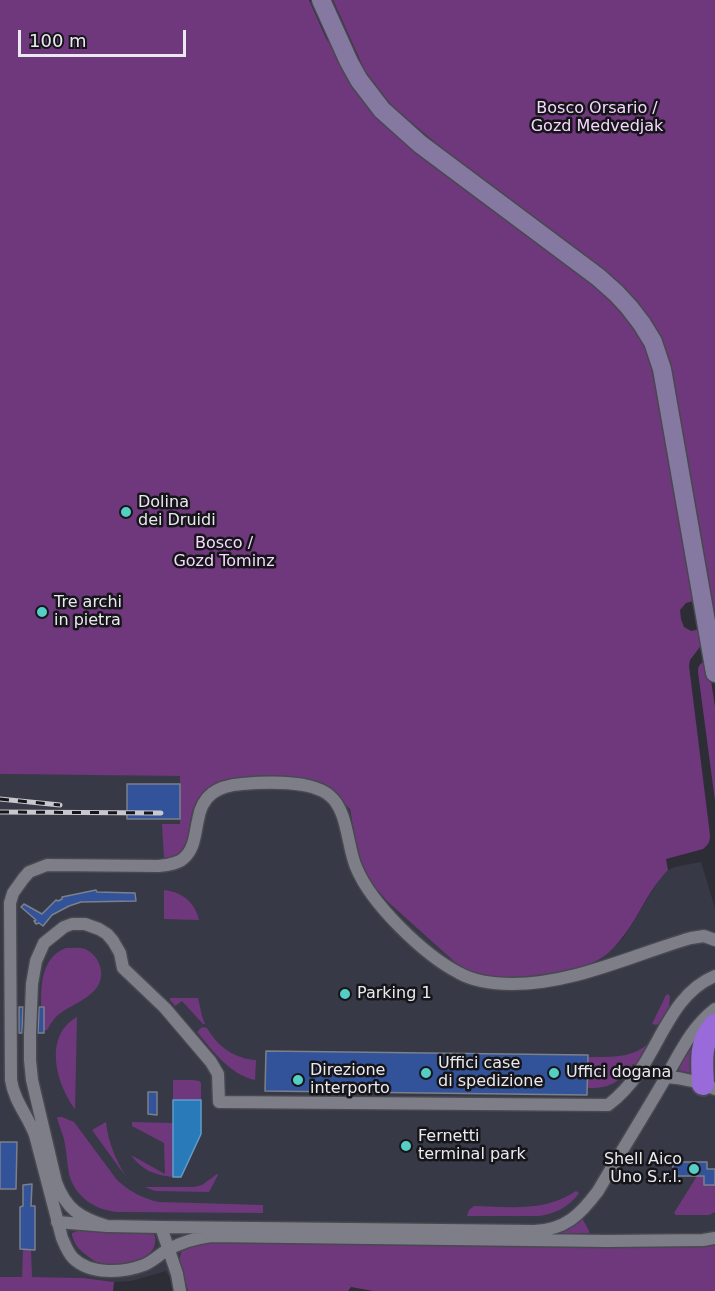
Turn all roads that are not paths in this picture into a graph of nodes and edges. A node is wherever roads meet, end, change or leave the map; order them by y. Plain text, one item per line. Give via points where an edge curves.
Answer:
1 (321, 0) edge
2 (715, 673) edge
3 (715, 940) edge
4 (715, 976) edge
5 (715, 1009) edge
6 (715, 1025) edge
7 (666, 1077) junction
8 (711, 1083) edge
9 (57, 1222) junction
10 (107, 1226) junction
11 (161, 1227) junction
12 (715, 1238) edge
13 (168, 1250) junction
14 (180, 1291) edge

1 - 2 street via 349,62 382,110 420,144 598,277 629,307 653,342 668,398
3 - 9 street via 704,936 691,938 544,982 482,982 460,974 431,955 375,899 356,868 344,820 332,796 298,784 242,784 218,789 203,802 196,837 184,859 159,866 47,865 29,872 13,893 11,1080 35,1135
4 - 10 street via 687,994 640,1071 608,1105 219,1102 218,1074 211,1062 165,1008 123,969 113,940 85,924 64,927 44,943 33,971 32,1080 61,1196 80,1216
5 - 7 street via 699,1023
6 - 8 highway via 705,1040 702,1055
7 - 8 street
7 - 11 street via 586,1207 553,1228 534,1231
9 - 10 street
9 - 13 street via 74,1259 99,1270 118,1272 144,1265
10 - 11 street
11 - 13 street
12 - 13 street via 607,1241 211,1236
13 - 14 street

